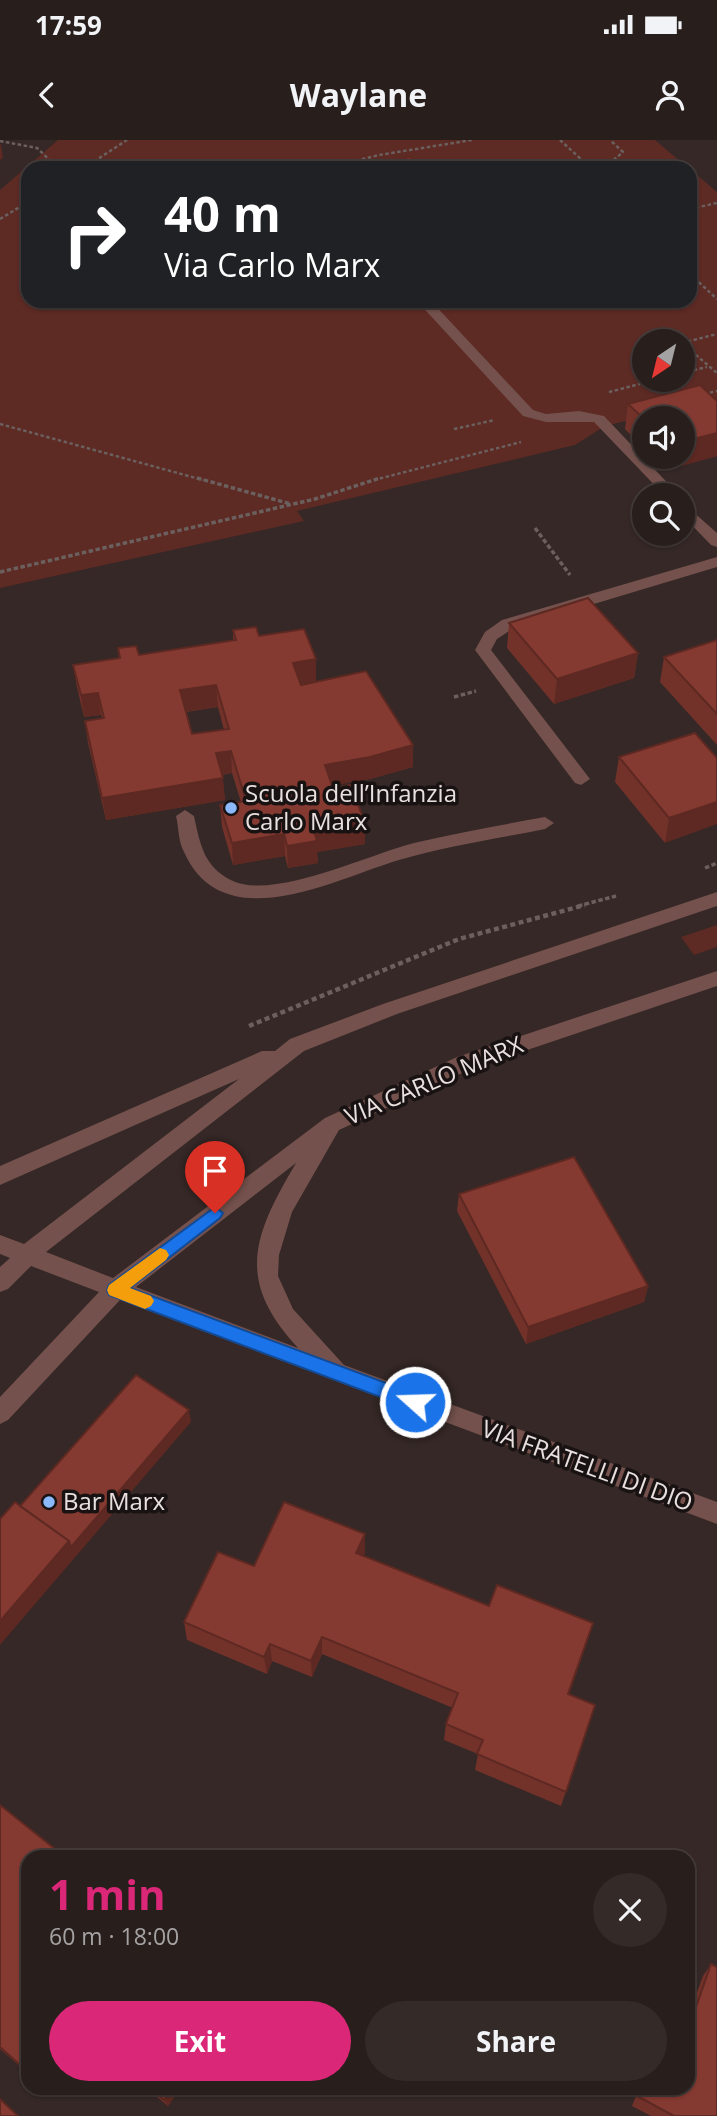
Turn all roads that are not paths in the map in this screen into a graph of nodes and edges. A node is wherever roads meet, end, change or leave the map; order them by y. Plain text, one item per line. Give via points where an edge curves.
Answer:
1 (430, 308) edge
2 (660, 483) edge
3 (695, 519) edge
4 (717, 542) edge
5 (717, 562) edge
6 (581, 779) dead end
7 (185, 816) edge
8 (545, 823) dead end
9 (717, 899) edge
10 (717, 978) edge
11 (297, 1045) junction
12 (332, 1124) junction
13 (0, 1176) edge
14 (0, 1244) edge
15 (28, 1254) junction
16 (0, 1282) edge
17 (115, 1290) junction
18 (339, 1374) junction
19 (0, 1413) edge
20 (717, 1513) edge

1 - 2 street via 527,413 542,420 583,413 599,419
3 - 4 street
5 - 6 street via 508,624 491,636 483,650
7 - 8 street via 193,853 210,876 237,890 279,892 396,854
9 - 11 street
10 - 12 street, VIA CARLO MARX via 464,1063
11 - 13 street
11 - 15 street
12 - 17 street, VIA CARLO MARX
12 - 18 street, VIA FRATELLI DI DIO via 276,1221 267,1269 272,1293 295,1329
14 - 15 street, VIA FRATELLI DI DIO
15 - 16 street
15 - 17 street, VIA FRATELLI DI DIO
17 - 18 street, VIA FRATELLI DI DIO
17 - 19 street, VIA CARLO MARX
18 - 20 street, VIA FRATELLI DI DIO

